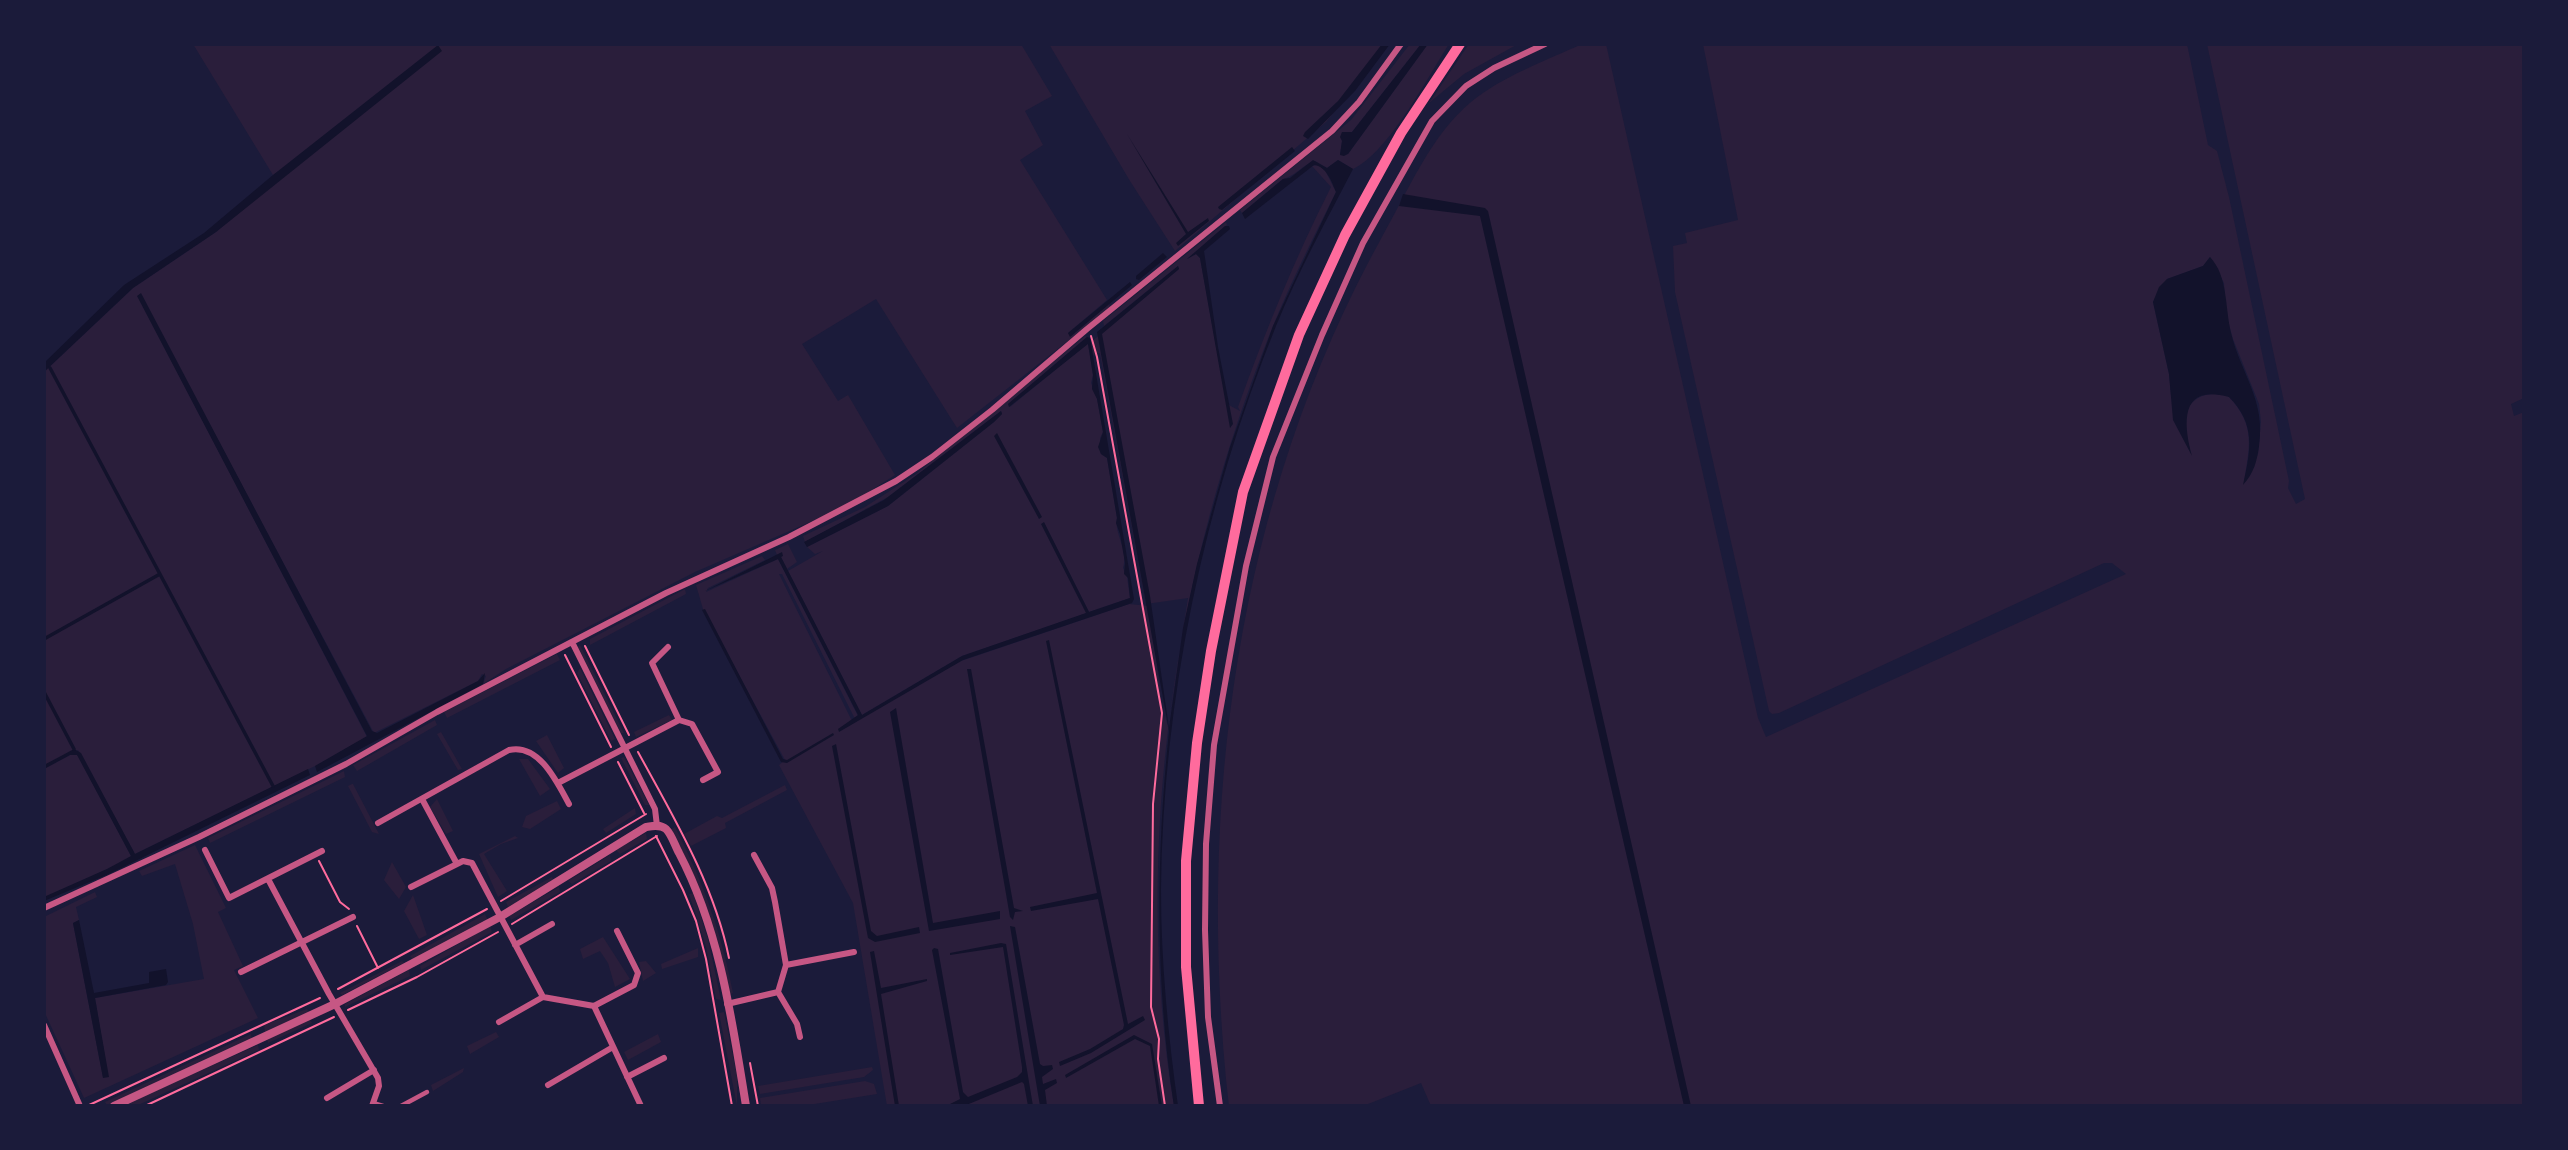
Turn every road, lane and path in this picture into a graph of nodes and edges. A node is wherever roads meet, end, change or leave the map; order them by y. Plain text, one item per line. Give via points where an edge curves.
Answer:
1 (1401, 44) edge
2 (1460, 44) edge
3 (1545, 44) edge
4 (1087, 329) junction
5 (572, 642) junction
6 (667, 647) dead end
7 (561, 648) junction
8 (643, 660) dead end
9 (652, 663) junction
10 (680, 720) junction
11 (625, 748) junction
12 (614, 754) junction
13 (703, 780) dead end
14 (558, 783) junction
15 (422, 799) junction
16 (569, 804) dead end
17 (655, 809) junction
18 (645, 814) junction
19 (378, 823) dead end
20 (654, 826) junction
21 (205, 850) dead end
22 (322, 851) dead end
23 (754, 855) dead end
24 (457, 864) junction
25 (268, 879) junction
26 (411, 887) dead end
27 (494, 905) junction
28 (44, 908) edge
29 (353, 917) dead end
30 (500, 917) junction
31 (552, 925) dead end
32 (617, 931) dead end
33 (301, 942) junction
34 (515, 945) junction
35 (854, 952) dead end
36 (786, 965) junction
37 (242, 972) dead end
38 (778, 992) junction
39 (329, 994) junction
40 (543, 997) junction
41 (335, 1004) junction
42 (727, 1004) junction
43 (594, 1006) junction
44 (499, 1022) dead end
45 (45, 1029) edge
46 (800, 1037) dead end
47 (613, 1047) junction
48 (664, 1058) dead end
49 (374, 1070) junction
50 (627, 1077) junction
51 (548, 1085) dead end
52 (427, 1091) dead end
53 (327, 1098) dead end
54 (373, 1105) edge
55 (80, 1106) edge
56 (87, 1106) edge
57 (114, 1106) edge
58 (383, 1106) edge
59 (401, 1106) edge
60 (642, 1106) edge
61 (732, 1106) edge
62 (746, 1106) edge
63 (1165, 1106) edge
64 (1199, 1106) edge
65 (1220, 1106) edge

1 - 4 street via 1332,131
2 - 64 highway via 1401,133 1345,235 1299,335 1243,492 1211,651 1186,861 1188,989
3 - 65 street via 1466,86 1432,121 1363,243 1273,457 1245,566 1214,746 1206,844 1207,978
4 - 5 street via 992,410 896,481
4 - 63 path via 1094,340 1161,713 1152,827 1151,1007
5 - 7 street
5 - 11 street
6 - 9 street
7 - 12 path
7 - 28 street via 346,764
8 - 9 street
9 - 10 street
10 - 11 street
10 - 13 street via 692,724 718,772
11 - 12 street
11 - 17 street
12 - 14 street
12 - 18 path
14 - 15 street via 529,750 519,748
14 - 16 street
15 - 19 street
15 - 24 street
17 - 18 path
17 - 20 street
18 - 27 path
20 - 30 street
20 - 42 street via 666,830 707,916
20 - 61 path via 696,921
21 - 25 street via 229,898
22 - 25 street
23 - 36 street via 772,888
24 - 26 street
24 - 27 street via 472,863
25 - 33 street
27 - 30 street
27 - 39 path
29 - 33 street
30 - 34 street
30 - 41 street
31 - 34 street
32 - 43 street via 638,973 634,985
33 - 37 street
33 - 39 street
34 - 40 street
35 - 36 street
36 - 38 street
38 - 42 street
38 - 46 street
39 - 41 street
39 - 56 path
40 - 43 street
40 - 44 street
41 - 49 street
41 - 57 street
42 - 62 street
43 - 47 street
45 - 55 street
47 - 50 street
47 - 51 street
48 - 50 street
49 - 53 street
49 - 54 street via 379,1086
50 - 60 street
52 - 59 street
54 - 58 street

